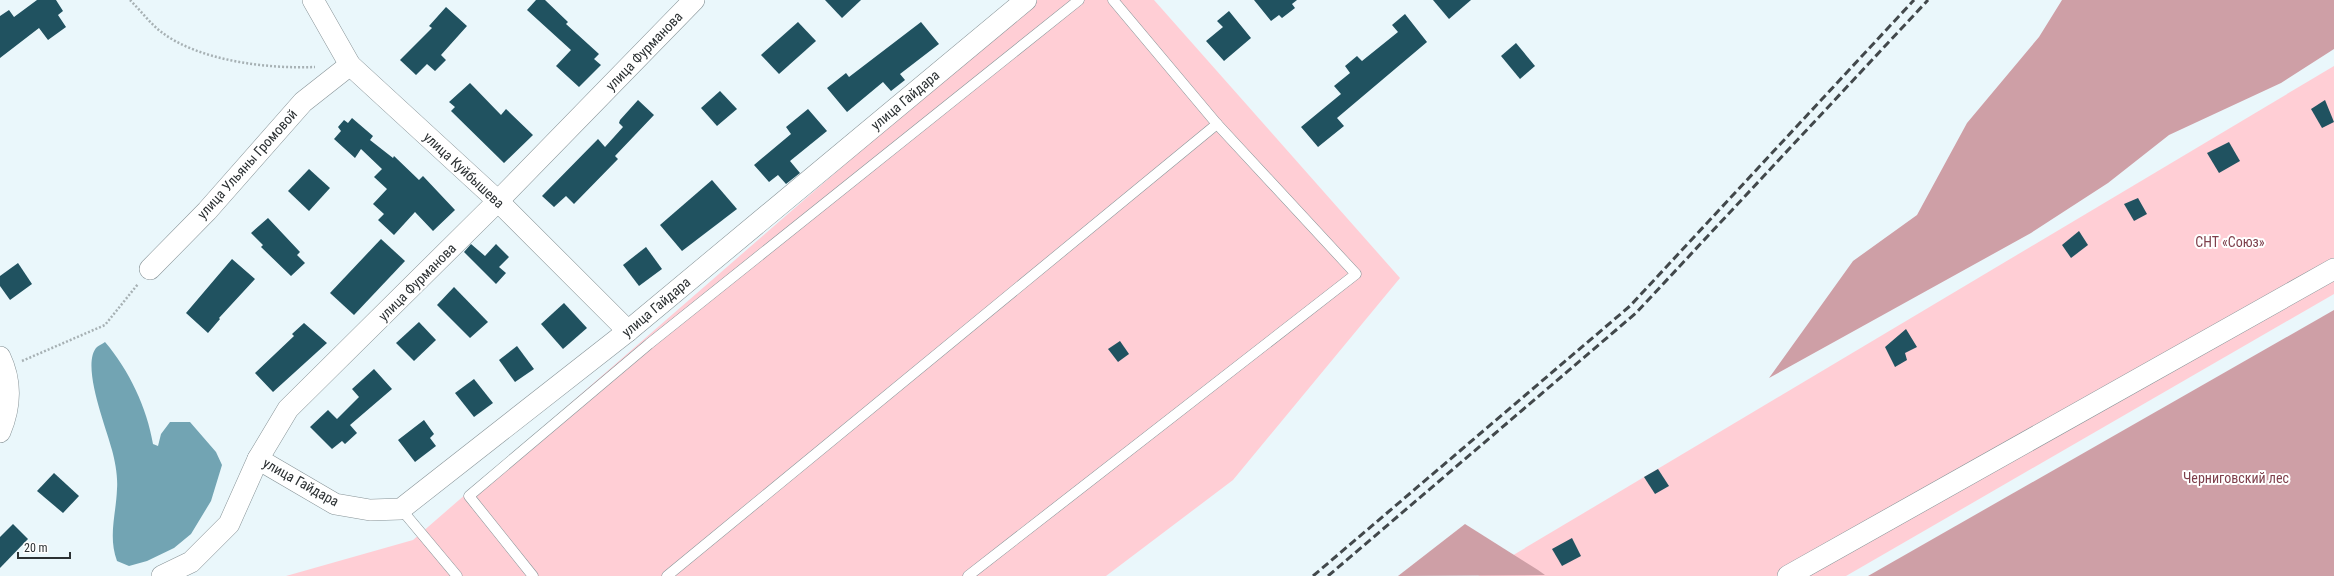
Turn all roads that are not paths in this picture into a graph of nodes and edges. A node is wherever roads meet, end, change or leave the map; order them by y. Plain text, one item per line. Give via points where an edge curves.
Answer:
1 (694, 0) edge
2 (1026, 0) edge
3 (1079, 0) edge
4 (1113, 0) edge
5 (319, 3) edge
6 (350, 65) junction
7 (1217, 124) junction
8 (498, 201) junction
9 (150, 269) road end
10 (2334, 269) edge
11 (628, 331) junction
12 (3, 363) edge
13 (0, 432) edge
14 (258, 459) junction
15 (401, 509) junction
16 (162, 576) edge
17 (457, 576) edge
18 (533, 576) edge
19 (667, 576) edge
20 (968, 576) edge
21 (1788, 576) edge

1 - 8 street, улица Фурманова
2 - 11 street, улица Гайдара
3 - 18 lane via 649,344 469,496
4 - 7 lane
5 - 6 street, улица Куйбышева
6 - 8 street, улица Куйбышева
6 - 9 street, улица Ульяны Громовой via 303,102 207,211
7 - 19 lane
7 - 20 lane via 1356,274
8 - 11 street, улица Куйбышева
8 - 14 street, улица Фурманова via 288,409
10 - 21 street
11 - 15 street, улица Гайдара
12 - 13 street via 9,387 9,403
14 - 15 street, улица Гайдара via 335,504 370,510
14 - 16 street, улица Фурманова via 229,524 191,562
15 - 17 lane

